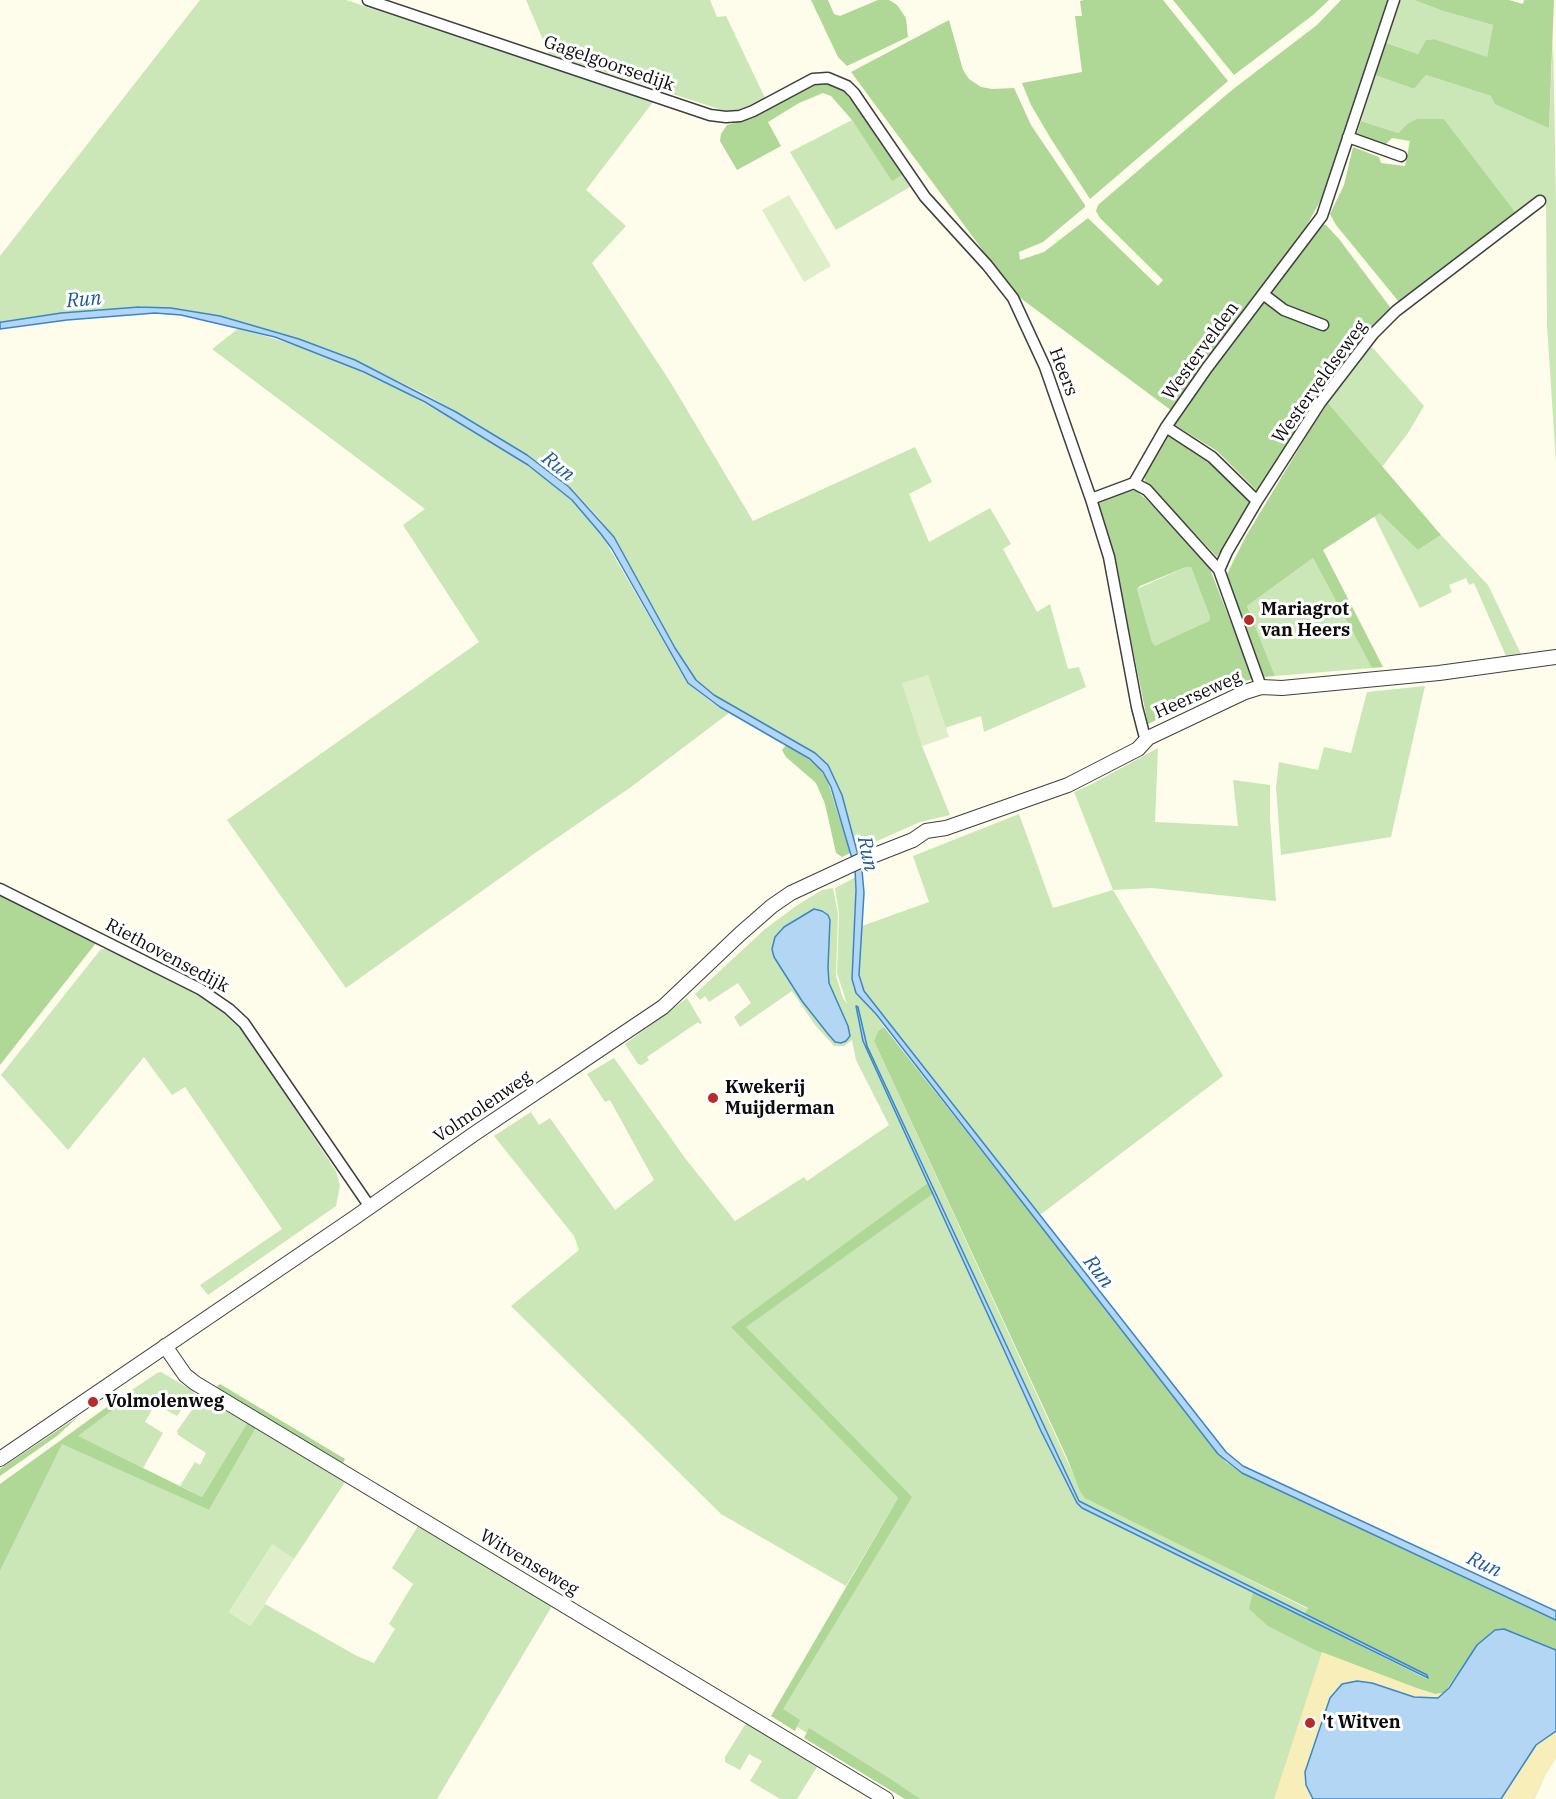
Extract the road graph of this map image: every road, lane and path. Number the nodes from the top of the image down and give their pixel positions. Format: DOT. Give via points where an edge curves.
graph roads {
  1 [pos="368,0"];
  2 [pos="1394,0"];
  3 [pos="839,77"];
  4 [pos="1348,137"];
  5 [pos="1401,156"];
  6 [pos="1540,201"];
  7 [pos="1263,294"];
  8 [pos="1323,325"];
  9 [pos="1166,427"];
  10 [pos="1134,483"];
  11 [pos="1091,499"];
  12 [pos="1257,501"];
  13 [pos="1218,570"];
  14 [pos="1556,657"];
  15 [pos="1261,687"];
  16 [pos="1148,738"];
  17 [pos="827,876"];
  18 [pos="0,889"];
  19 [pos="370,1207"];
  20 [pos="165,1346"];
  21 [pos="0,1459"];
  22 [pos="886,1799"];
  1 -- 3 [label="street, Gagelgoorsedijk" via="710,115 740,116 813,79"];
  2 -- 4 [label="street, Westervelden"];
  3 -- 11 [label="street, Heers" via="925,197 1013,298 1045,367"];
  4 -- 5 [label="street"];
  4 -- 7 [label="street, Westervelden" via="1322,216"];
  6 -- 12 [label="street, Westerveldseweg" via="1373,333 1320,403"];
  7 -- 8 [label="street, Westervelden" via="1284,310"];
  7 -- 9 [label="street, Westervelden"];
  9 -- 10 [label="street, Westervelden"];
  9 -- 12 [label="street, Westervelden" via="1212,457"];
  10 -- 11 [label="street"];
  10 -- 13 [label="street" via="1147,490"];
  11 -- 16 [label="street, Heers" via="1109,557 1137,707"];
  12 -- 13 [label="street, Westerveldseweg"];
  13 -- 15 [label="street"];
  14 -- 15 [label="street, Heerseweg" via="1439,673"];
  15 -- 16 [label="street, Heerseweg"];
  16 -- 17 [label="street, Heerseweg" via="1138,749 1068,785"];
  17 -- 19 [label="street, Volmolenweg" via="772,906 663,1007"];
  18 -- 19 [label="street, Riethovensedijk" via="201,989 229,1009 244,1023"];
  19 -- 20 [label="street, Volmolenweg"];
  20 -- 21 [label="street, Volmolenweg"];
  20 -- 22 [label="street, Witvenseweg" via="195,1383"];
}
